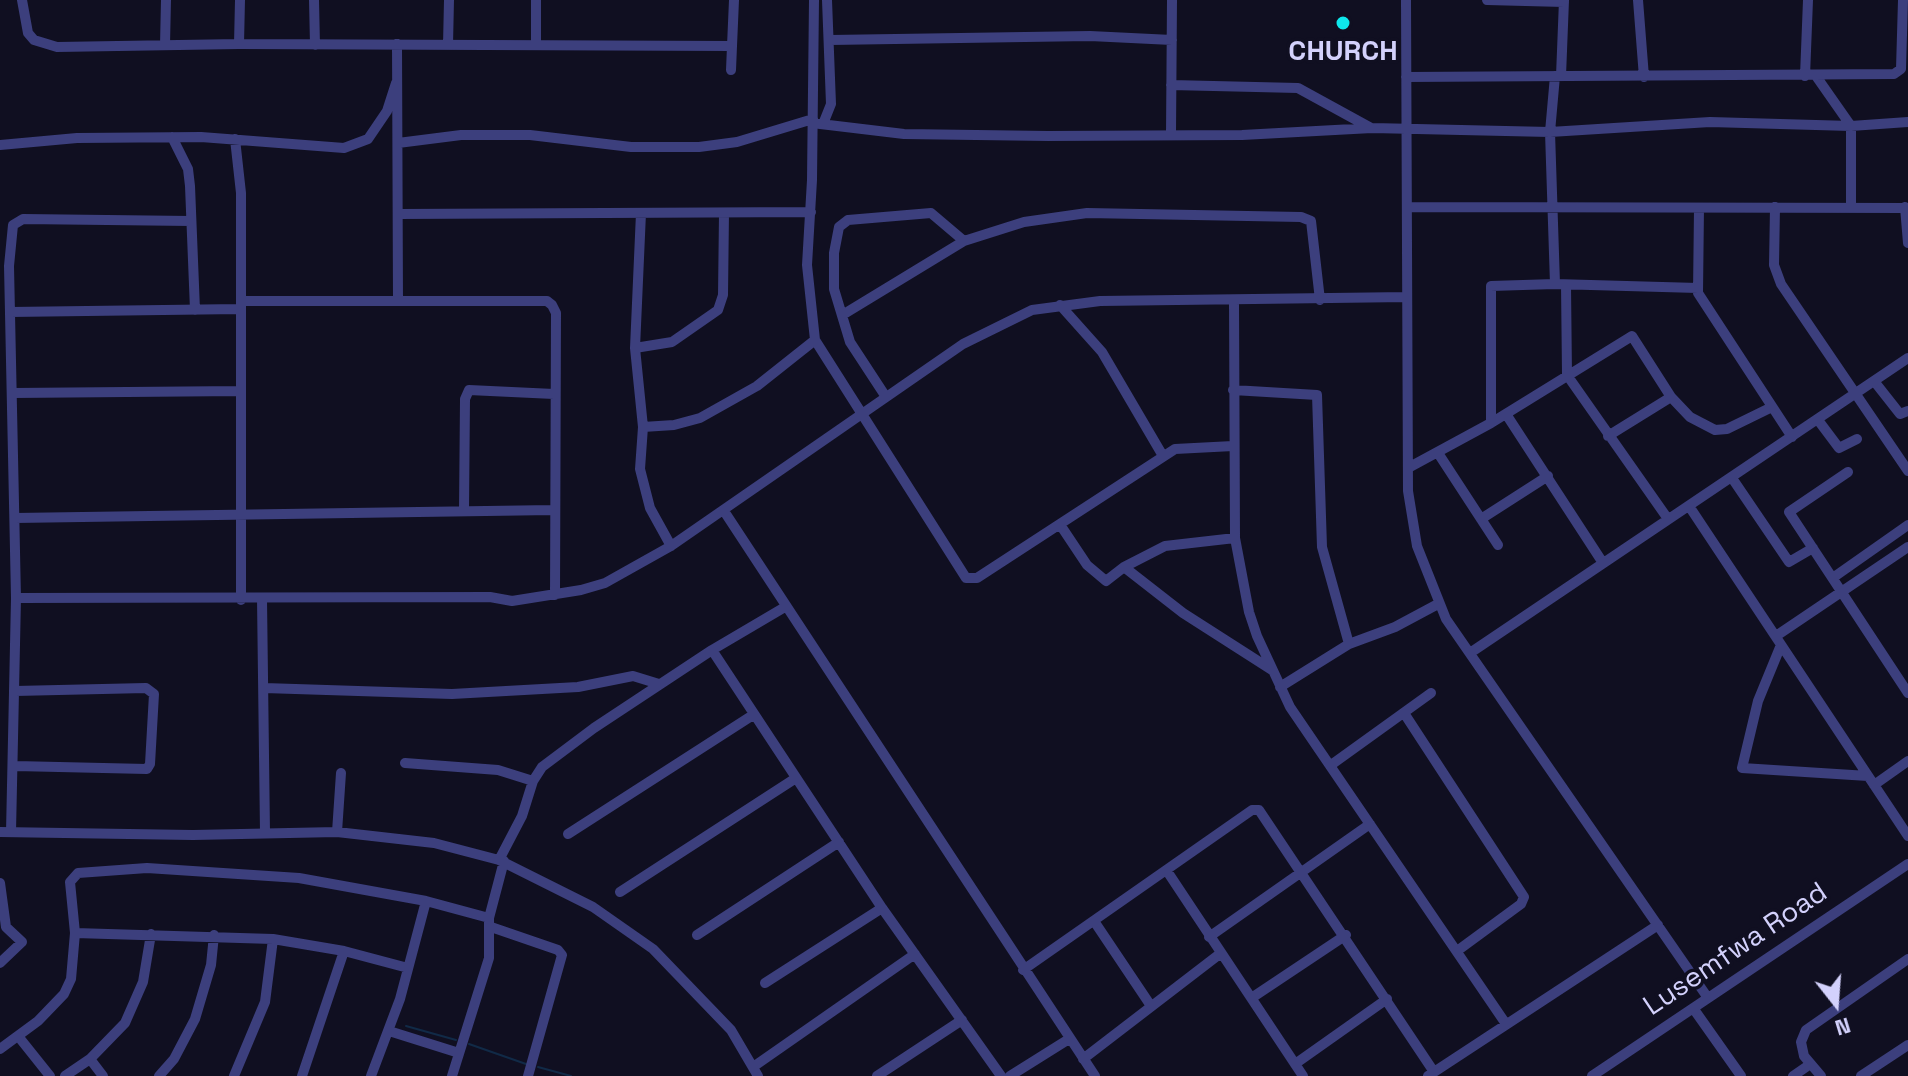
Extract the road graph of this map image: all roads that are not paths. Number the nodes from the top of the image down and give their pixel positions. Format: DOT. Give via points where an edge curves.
graph roads {
  1 [pos="22,0"];
  2 [pos="166,0"];
  3 [pos="240,0"];
  4 [pos="314,0"];
  5 [pos="449,0"];
  6 [pos="536,0"];
  7 [pos="734,0"];
  8 [pos="814,0"];
  9 [pos="827,0"];
  10 [pos="1172,0"];
  11 [pos="1406,0"];
  12 [pos="1487,0"];
  13 [pos="1638,0"];
  14 [pos="1808,0"];
  15 [pos="1903,0"];
  16 [pos="1564,1"];
  17 [pos="830,40"];
  18 [pos="1172,40"];
  19 [pos="1906,40"];
  20 [pos="239,44"];
  21 [pos="397,44"];
  22 [pos="165,45"];
  23 [pos="315,45"];
  24 [pos="448,45"];
  25 [pos="536,45"];
  26 [pos="732,46"];
  27 [pos="731,70"];
  28 [pos="1558,76"];
  29 [pos="1811,76"];
  30 [pos="1406,77"];
  31 [pos="1644,77"];
  32 [pos="396,83"];
  33 [pos="1171,85"];
  34 [pos="816,122"];
  35 [pos="1908,122"];
  36 [pos="1851,126"];
  37 [pos="1372,128"];
  38 [pos="1407,130"];
  39 [pos="1550,132"];
  40 [pos="1171,134"];
  41 [pos="172,137"];
  42 [pos="235,139"];
  43 [pos="398,143"];
  44 [pos="0,145"];
  45 [pos="1407,207"];
  46 [pos="1775,207"];
  47 [pos="1851,207"];
  48 [pos="1553,208"];
  49 [pos="1699,208"];
  50 [pos="1907,208"];
  51 [pos="811,212"];
  52 [pos="641,213"];
  53 [pos="724,213"];
  54 [pos="399,214"];
  55 [pos="191,221"];
  56 [pos="964,241"];
  57 [pos="1908,243"];
  58 [pos="1561,284"];
  59 [pos="1698,288"];
  60 [pos="1407,297"];
  61 [pos="1320,300"];
  62 [pos="398,301"];
  63 [pos="1234,302"];
  64 [pos="240,305"];
  65 [pos="1060,305"];
  66 [pos="195,310"];
  67 [pos="10,312"];
  68 [pos="844,314"];
  69 [pos="815,340"];
  70 [pos="635,348"];
  71 [pos="1908,358"];
  72 [pos="1567,375"];
  73 [pos="1874,381"];
  74 [pos="1233,390"];
  75 [pos="241,391"];
  76 [pos="13,393"];
  77 [pos="1856,393"];
  78 [pos="554,394"];
  79 [pos="886,397"];
  80 [pos="1671,397"];
  81 [pos="1772,407"];
  82 [pos="1908,411"];
  83 [pos="1506,414"];
  84 [pos="861,415"];
  85 [pos="1818,420"];
  86 [pos="1491,423"];
  87 [pos="643,427"];
  88 [pos="1608,436"];
  89 [pos="1792,437"];
  90 [pos="1857,439"];
  91 [pos="1233,446"];
  92 [pos="1438,453"];
  93 [pos="1163,456"];
  94 [pos="1408,468"];
  95 [pos="1908,471"];
  96 [pos="1848,472"];
  97 [pos="1548,476"];
  98 [pos="1732,478"];
  99 [pos="1689,506"];
  100 [pos="464,510"];
  101 [pos="553,510"];
  102 [pos="724,511"];
  103 [pos="242,515"];
  104 [pos="15,518"];
  105 [pos="1481,519"];
  106 [pos="1668,519"];
  107 [pos="1908,525"];
  108 [pos="1061,526"];
  109 [pos="1235,538"];
  110 [pos="1498,545"];
  111 [pos="671,546"];
  112 [pos="1908,547"];
  113 [pos="1813,548"];
  114 [pos="1603,563"];
  115 [pos="1124,567"];
  116 [pos="1834,577"];
  117 [pos="1843,592"];
  118 [pos="555,595"];
  119 [pos="16,598"];
  120 [pos="262,599"];
  121 [pos="241,600"];
  122 [pos="1438,604"];
  123 [pos="785,607"];
  124 [pos="1779,641"];
  125 [pos="1349,644"];
  126 [pos="712,650"];
  127 [pos="1470,653"];
  128 [pos="1272,670"];
  129 [pos="659,684"];
  130 [pos="1280,687"];
  131 [pos="264,688"];
  132 [pos="15,691"];
  133 [pos="1431,693"];
  134 [pos="1908,693"];
  135 [pos="1404,713"];
  136 [pos="753,715"];
  137 [pos="1908,761"];
  138 [pos="405,763"];
  139 [pos="1331,765"];
  140 [pos="15,766"];
  141 [pos="341,773"];
  142 [pos="796,778"];
  143 [pos="1871,780"];
  144 [pos="533,781"];
  145 [pos="1370,824"];
  146 [pos="6,832"];
  147 [pos="337,832"];
  148 [pos="265,833"];
  149 [pos="568,834"];
  150 [pos="1908,836"];
  151 [pos="839,842"];
  152 [pos="502,860"];
  153 [pos="1908,864"];
  154 [pos="1167,871"];
  155 [pos="1302,873"];
  156 [pos="0,883"];
  157 [pos="620,892"];
  158 [pos="426,901"];
  159 [pos="882,908"];
  160 [pos="1094,921"];
  161 [pos="490,922"];
  162 [pos="1658,925"];
  163 [pos="75,933"];
  164 [pos="151,934"];
  165 [pos="214,935"];
  166 [pos="697,935"];
  167 [pos="1346,935"];
  168 [pos="1209,937"];
  169 [pos="273,939"];
  170 [pos="344,951"];
  171 [pos="1457,951"];
  172 [pos="1221,953"];
  173 [pos="915,954"];
  174 [pos="1908,959"];
  175 [pos="0,963"];
  176 [pos="408,968"];
  177 [pos="1023,970"];
  178 [pos="765,983"];
  179 [pos="1253,997"];
  180 [pos="1708,998"];
  181 [pos="1387,999"];
  182 [pos="1151,1006"];
  183 [pos="1693,1008"];
  184 [pos="962,1020"];
  185 [pos="1506,1024"];
  186 [pos="389,1031"];
  187 [pos="18,1036"];
  188 [pos="1069,1039"];
  189 [pos="1908,1045"];
  190 [pos="0,1049"];
  191 [pos="459,1053"];
  192 [pos="90,1059"];
  193 [pos="1083,1059"];
  194 [pos="1295,1064"];
  195 [pos="1809,1065"];
  196 [pos="756,1071"];
  197 [pos="1431,1074"];
  198 [pos="50,1076"];
  199 [pos="65,1076"];
  200 [pos="103,1076"];
  201 [pos="159,1076"];
  202 [pos="234,1076"];
  203 [pos="302,1076"];
  204 [pos="371,1076"];
  205 [pos="452,1076"];
  206 [pos="528,1076"];
  207 [pos="877,1076"];
  208 [pos="1001,1076"];
  209 [pos="1010,1076"];
  210 [pos="1095,1076"];
  211 [pos="1303,1076"];
  212 [pos="1592,1076"];
  213 [pos="1741,1076"];
  214 [pos="1793,1076"];
  215 [pos="1821,1076"];
  216 [pos="1861,1076"];
  1 -- 22 [label="street" via="28,33 44,45"];
  2 -- 22 [label="street"];
  3 -- 20 [label="street"];
  4 -- 23 [label="street"];
  5 -- 24 [label="street"];
  6 -- 25 [label="street"];
  7 -- 26 [label="street"];
  8 -- 34 [label="street"];
  9 -- 17 [label="street"];
  10 -- 18 [label="street"];
  11 -- 30 [label="street"];
  12 -- 16 [label="street"];
  13 -- 31 [label="street"];
  14 -- 29 [label="street"];
  15 -- 19 [label="street"];
  16 -- 28 [label="street"];
  17 -- 18 [label="street"];
  17 -- 34 [label="street" via="831,104"];
  18 -- 33 [label="street"];
  19 -- 29 [label="street" via="1901,69 1894,74"];
  20 -- 22 [label="street"];
  20 -- 23 [label="street"];
  21 -- 23 [label="street"];
  21 -- 24 [label="street"];
  21 -- 32 [label="street"];
  24 -- 25 [label="street"];
  25 -- 26 [label="street"];
  26 -- 27 [label="street"];
  28 -- 30 [label="street"];
  28 -- 31 [label="street"];
  28 -- 39 [label="street"];
  29 -- 31 [label="street"];
  29 -- 36 [label="street"];
  30 -- 38 [label="street"];
  32 -- 42 [label="street" via="376,129 358,146 322,148"];
  32 -- 43 [label="street"];
  33 -- 37 [label="street" via="1298,88"];
  33 -- 40 [label="street"];
  34 -- 40 [label="street" via="932,135"];
  34 -- 43 [label="street" via="699,147 631,147 530,135 461,135"];
  34 -- 51 [label="street"];
  35 -- 36 [label="street"];
  36 -- 39 [label="street" via="1710,122"];
  36 -- 47 [label="street"];
  37 -- 38 [label="street"];
  37 -- 40 [label="street"];
  38 -- 39 [label="street"];
  38 -- 45 [label="street"];
  39 -- 48 [label="street"];
  41 -- 42 [label="street"];
  41 -- 44 [label="street"];
  41 -- 55 [label="street" via="188,169"];
  42 -- 64 [label="street" via="241,175"];
  43 -- 54 [label="street"];
  45 -- 48 [label="street"];
  45 -- 60 [label="street"];
  46 -- 47 [label="street"];
  46 -- 49 [label="street"];
  46 -- 77 [label="street" via="1774,265 1779,279"];
  47 -- 50 [label="street"];
  48 -- 49 [label="street"];
  48 -- 58 [label="street"];
  49 -- 59 [label="street"];
  50 -- 57 [label="street"];
  51 -- 53 [label="street"];
  51 -- 69 [label="street" via="807,288"];
  52 -- 53 [label="street"];
  52 -- 54 [label="street"];
  52 -- 70 [label="street"];
  53 -- 70 [label="street" via="723,295 718,310 672,342"];
  54 -- 62 [label="street"];
  55 -- 66 [label="street"];
  55 -- 67 [label="street" via="17,221 10,234"];
  56 -- 61 [label="street" via="1024,222 1087,213 1301,217 1311,221"];
  56 -- 68 [label="street"];
  56 -- 68 [label="street" via="931,213 842,222 833,271"];
  58 -- 59 [label="street"];
  58 -- 72 [label="street"];
  58 -- 86 [label="street" via="1491,286"];
  59 -- 81 [label="street" via="1703,305"];
  60 -- 61 [label="street"];
  60 -- 94 [label="street"];
  61 -- 63 [label="street"];
  62 -- 64 [label="street"];
  62 -- 78 [label="street" via="547,301 556,313"];
  63 -- 65 [label="street"];
  63 -- 74 [label="street"];
  64 -- 66 [label="street"];
  64 -- 75 [label="street"];
  65 -- 79 [label="street" via="995,326"];
  65 -- 93 [label="street" via="1102,352"];
  66 -- 67 [label="street"];
  67 -- 76 [label="street"];
  68 -- 79 [label="street" via="850,342"];
  69 -- 84 [label="street"];
  69 -- 87 [label="street" via="757,386 700,418"];
  70 -- 87 [label="street"];
  71 -- 73 [label="street"];
  72 -- 80 [label="street" via="1632,336"];
  72 -- 83 [label="street"];
  72 -- 88 [label="street"];
  73 -- 77 [label="street"];
  73 -- 82 [label="street" via="1900,414"];
  74 -- 91 [label="street"];
  74 -- 125 [label="street" via="1317,395 1322,547"];
  75 -- 76 [label="street"];
  75 -- 103 [label="street"];
  76 -- 104 [label="street"];
  77 -- 85 [label="street"];
  77 -- 95 [label="street"];
  78 -- 100 [label="street" via="469,390"];
  78 -- 101 [label="street"];
  79 -- 84 [label="street"];
  80 -- 81 [label="street" via="1690,417 1720,431"];
  80 -- 88 [label="street"];
  81 -- 89 [label="street"];
  83 -- 86 [label="street"];
  83 -- 97 [label="street"];
  84 -- 102 [label="street"];
  84 -- 108 [label="street" via="966,578 977,578"];
  85 -- 89 [label="street"];
  85 -- 90 [label="street" via="1839,448"];
  86 -- 92 [label="street"];
  87 -- 111 [label="street" via="644,490"];
  88 -- 106 [label="street"];
  89 -- 98 [label="street"];
  91 -- 93 [label="street" via="1180,447"];
  91 -- 109 [label="street"];
  92 -- 94 [label="street"];
  92 -- 105 [label="street"];
  93 -- 108 [label="street"];
  94 -- 122 [label="street" via="1417,546"];
  96 -- 113 [label="street" via="1789,511"];
  97 -- 105 [label="street"];
  97 -- 114 [label="street"];
  98 -- 99 [label="street"];
  98 -- 113 [label="street" via="1789,562"];
  99 -- 106 [label="street"];
  99 -- 124 [label="street"];
  100 -- 101 [label="street"];
  100 -- 103 [label="street"];
  101 -- 118 [label="street"];
  102 -- 111 [label="street"];
  102 -- 123 [label="street"];
  103 -- 104 [label="street"];
  103 -- 121 [label="street"];
  104 -- 119 [label="street"];
  105 -- 110 [label="street"];
  106 -- 114 [label="street"];
  107 -- 116 [label="street"];
  108 -- 115 [label="street" via="1101,579 1110,579"];
  109 -- 115 [label="street" via="1178,542"];
  109 -- 128 [label="street" via="1249,612"];
  111 -- 118 [label="street" via="605,583"];
  112 -- 117 [label="street"];
  113 -- 116 [label="street"];
  114 -- 127 [label="street"];
  115 -- 128 [label="street" via="1183,613"];
  116 -- 117 [label="street"];
  117 -- 124 [label="street"];
  117 -- 134 [label="street"];
  118 -- 120 [label="street" via="512,601"];
  119 -- 121 [label="street"];
  119 -- 132 [label="street"];
  120 -- 121 [label="street"];
  120 -- 131 [label="street"];
  122 -- 125 [label="street"];
  122 -- 127 [label="street"];
  123 -- 126 [label="street"];
  123 -- 177 [label="street"];
  124 -- 143 [label="street"];
  124 -- 143 [label="street" via="1742,768"];
  125 -- 130 [label="street"];
  126 -- 129 [label="street"];
  126 -- 136 [label="street"];
  127 -- 162 [label="street"];
  128 -- 130 [label="street"];
  129 -- 131 [label="street" via="633,676 578,687 452,694"];
  129 -- 144 [label="street" via="553,759"];
  130 -- 139 [label="street"];
  131 -- 148 [label="street"];
  132 -- 140 [label="street"];
  132 -- 140 [label="street" via="146,688 154,694 147,769"];
  133 -- 135 [label="street"];
  135 -- 139 [label="street"];
  135 -- 171 [label="street" via="1524,897"];
  136 -- 142 [label="street"];
  136 -- 149 [label="street"];
  137 -- 143 [label="street"];
  138 -- 144 [label="street" via="498,770"];
  139 -- 145 [label="street"];
  140 -- 146 [label="street"];
  141 -- 147 [label="street"];
  142 -- 151 [label="street"];
  142 -- 157 [label="street"];
  143 -- 150 [label="street"];
  144 -- 152 [label="street"];
  145 -- 155 [label="street"];
  145 -- 171 [label="street"];
  146 -- 148 [label="street"];
  147 -- 148 [label="street"];
  147 -- 152 [label="street" via="434,843"];
  151 -- 159 [label="street"];
  151 -- 166 [label="street"];
  152 -- 161 [label="street"];
  152 -- 196 [label="street" via="593,907 653,949 731,1030"];
  153 -- 180 [label="street, Lusemfwa Road"];
  154 -- 155 [label="street" via="1259,810"];
  154 -- 160 [label="street"];
  154 -- 168 [label="street"];
  155 -- 167 [label="street"];
  155 -- 168 [label="street"];
  156 -- 175 [label="street" via="6,927 22,942"];
  158 -- 161 [label="street"];
  158 -- 163 [label="street" via="299,878 192,870 100,871 72,875"];
  158 -- 176 [label="street"];
  159 -- 173 [label="street"];
  159 -- 178 [label="street"];
  160 -- 177 [label="street"];
  160 -- 182 [label="street"];
  161 -- 191 [label="street" via="489,958"];
  161 -- 206 [label="street" via="562,955"];
  162 -- 180 [label="street"];
  162 -- 185 [label="street"];
  163 -- 164 [label="street"];
  163 -- 187 [label="street" via="74,966 64,994"];
  164 -- 165 [label="street"];
  164 -- 192 [label="street" via="143,982 129,1016"];
  165 -- 169 [label="street"];
  165 -- 201 [label="street" via="195,1019"];
  167 -- 179 [label="street"];
  167 -- 181 [label="street"];
  168 -- 172 [label="street"];
  169 -- 170 [label="street"];
  169 -- 202 [label="street" via="265,1002"];
  170 -- 176 [label="street"];
  170 -- 203 [label="street"];
  171 -- 185 [label="street"];
  172 -- 179 [label="street"];
  172 -- 182 [label="street"];
  173 -- 184 [label="street"];
  173 -- 196 [label="street"];
  174 -- 195 [label="street" via="1806,1030 1801,1042"];
  176 -- 186 [label="street"];
  177 -- 188 [label="street"];
  179 -- 194 [label="street"];
  180 -- 183 [label="street, Lusemfwa Road"];
  181 -- 194 [label="street"];
  181 -- 197 [label="street"];
  182 -- 193 [label="street"];
  183 -- 212 [label="street, Lusemfwa Road"];
  183 -- 213 [label="street"];
  184 -- 207 [label="street"];
  184 -- 208 [label="street"];
  185 -- 197 [label="street"];
  186 -- 191 [label="street"];
  186 -- 204 [label="street"];
  187 -- 190 [label="street"];
  187 -- 198 [label="street"];
  188 -- 193 [label="street"];
  188 -- 209 [label="street"];
  189 -- 216 [label="street"];
  191 -- 205 [label="street"];
  192 -- 199 [label="street"];
  192 -- 200 [label="street"];
  193 -- 210 [label="street"];
  194 -- 211 [label="street"];
  195 -- 214 [label="street"];
  195 -- 215 [label="street"];
}
